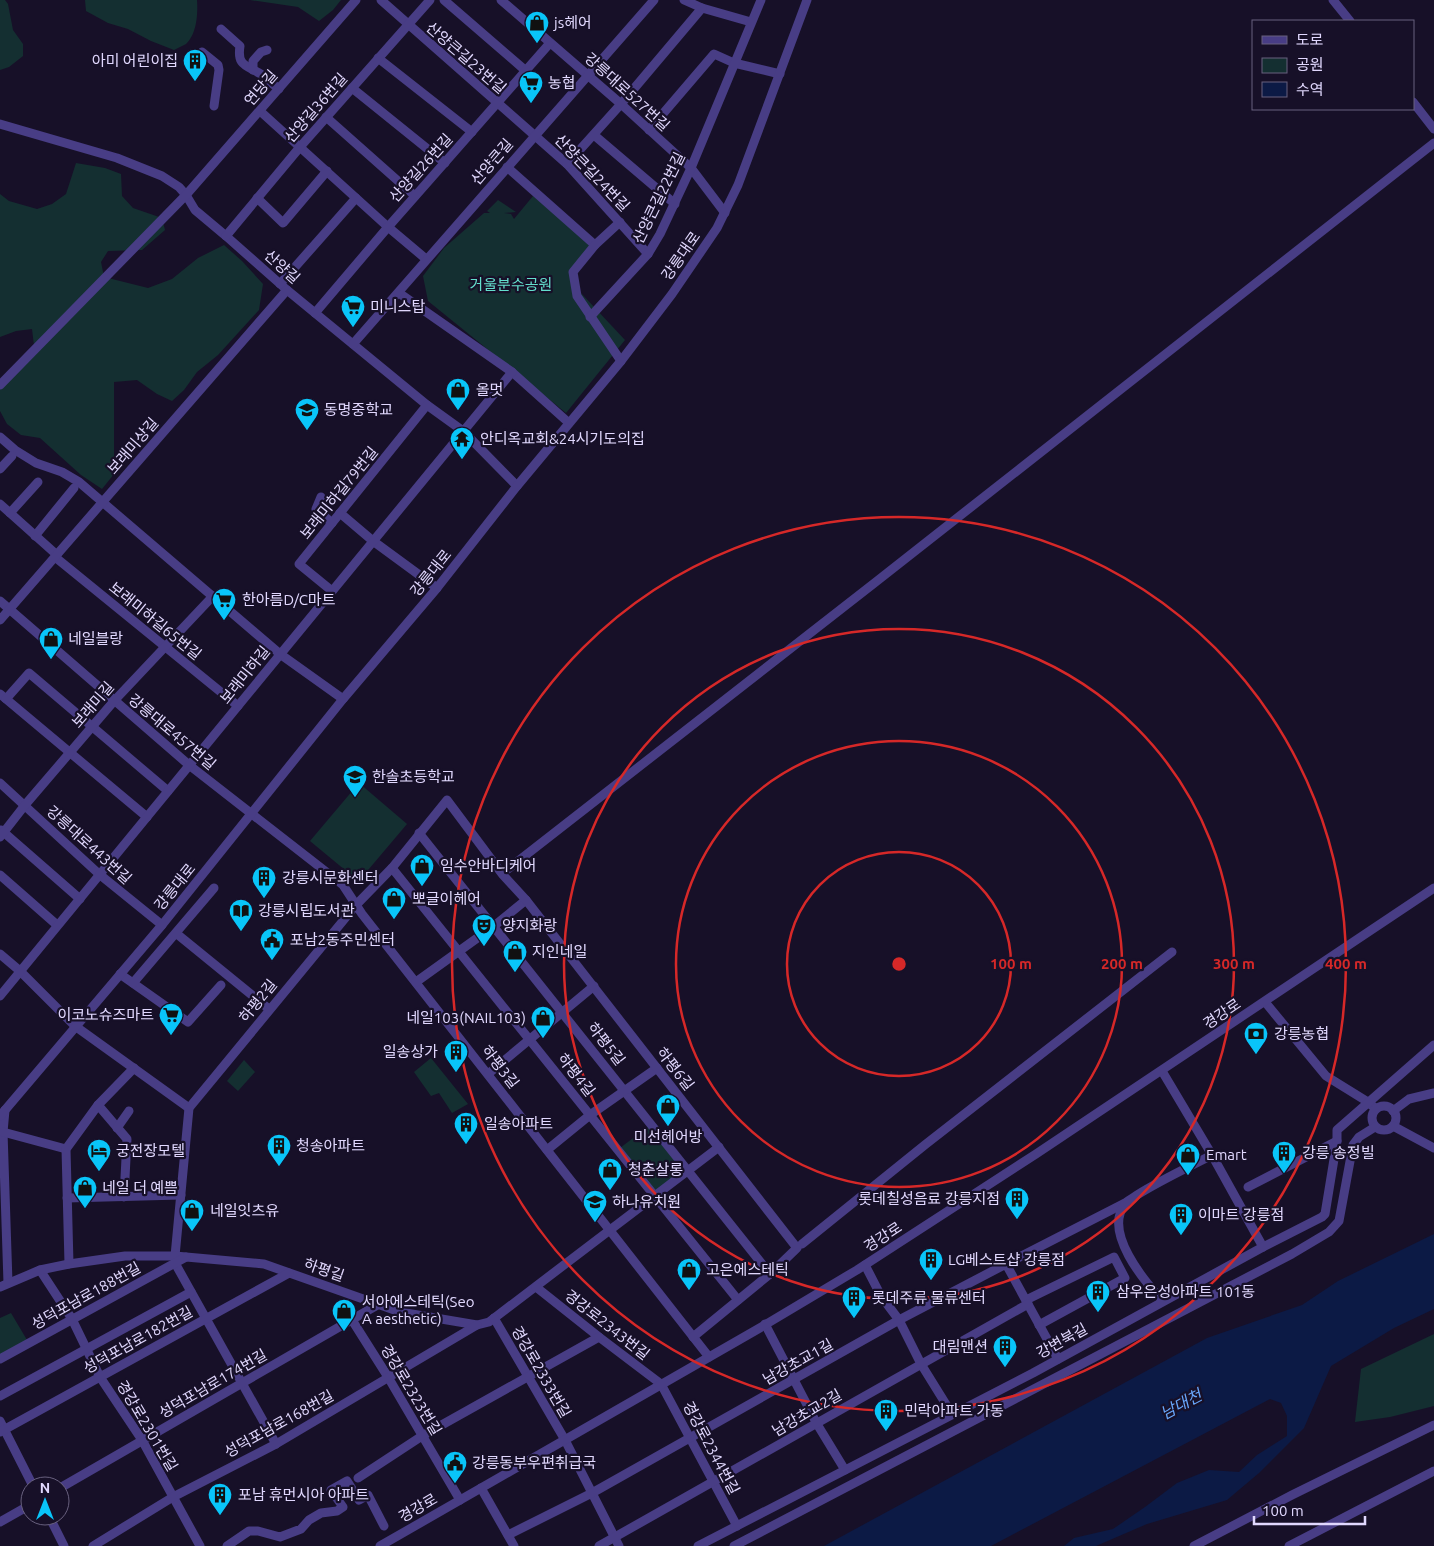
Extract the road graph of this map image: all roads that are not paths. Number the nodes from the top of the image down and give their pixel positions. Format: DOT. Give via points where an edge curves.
graph roads {
  1 [pos="356,0"];
  2 [pos="381,0"];
  3 [pos="430,0"];
  4 [pos="444,0"];
  5 [pos="501,0"];
  6 [pos="654,0"];
  7 [pos="684,0"];
  8 [pos="761,0"];
  9 [pos="807,0"];
  10 [pos="1333,0"];
  11 [pos="702,8"];
  12 [pos="1349,20"];
  13 [pos="751,22"];
  14 [pos="408,25"];
  15 [pos="221,29"];
  16 [pos="550,43"];
  17 [pos="267,50"];
  18 [pos="202,52"];
  19 [pos="378,58"];
  20 [pos="734,63"];
  21 [pos="253,70"];
  22 [pos="526,71"];
  23 [pos="780,74"];
  24 [pos="589,76"];
  25 [pos="352,88"];
  26 [pos="279,89"];
  27 [pos="497,103"];
  28 [pos="1414,103"];
  29 [pos="621,104"];
  30 [pos="214,106"];
  31 [pos="260,110"];
  32 [pos="326,117"];
  33 [pos="0,124"];
  34 [pos="1434,129"];
  35 [pos="649,130"];
  36 [pos="472,132"];
  37 [pos="535,134"];
  38 [pos="594,136"];
  39 [pos="1434,143"];
  40 [pos="300,147"];
  41 [pos="445,163"];
  42 [pos="567,164"];
  43 [pos="507,167"];
  44 [pos="691,168"];
  45 [pos="327,171"];
  46 [pos="186,194"];
  47 [pos="415,196"];
  48 [pos="257,198"];
  49 [pos="356,198"];
  50 [pos="674,204"];
  51 [pos="725,213"];
  52 [pos="620,222"];
  53 [pos="388,227"];
  54 [pos="226,236"];
  55 [pos="595,245"];
  56 [pos="648,254"];
  57 [pos="426,259"];
  58 [pos="283,287"];
  59 [pos="399,293"];
  60 [pos="315,314"];
  61 [pos="590,317"];
  62 [pos="353,344"];
  63 [pos="622,361"];
  64 [pos="512,372"];
  65 [pos="0,385"];
  66 [pos="427,405"];
  67 [pos="569,423"];
  68 [pos="463,431"];
  69 [pos="0,436"];
  70 [pos="12,456"];
  71 [pos="0,469"];
  72 [pos="38,482"];
  73 [pos="516,486"];
  74 [pos="74,488"];
  75 [pos="321,497"];
  76 [pos="103,501"];
  77 [pos="0,504"];
  78 [pos="10,513"];
  79 [pos="340,513"];
  80 [pos="332,523"];
  81 [pos="36,536"];
  82 [pos="373,541"];
  83 [pos="56,556"];
  84 [pos="437,588"];
  85 [pos="332,591"];
  86 [pos="213,596"];
  87 [pos="0,601"];
  88 [pos="10,609"];
  89 [pos="0,620"];
  90 [pos="165,647"];
  91 [pos="280,654"];
  92 [pos="3,697"];
  93 [pos="343,699"];
  94 [pos="114,701"];
  95 [pos="238,706"];
  96 [pos="92,727"];
  97 [pos="70,753"];
  98 [pos="189,765"];
  99 [pos="0,783"];
  100 [pos="168,791"];
  101 [pos="447,800"];
  102 [pos="25,805"];
  103 [pos="252,813"];
  104 [pos="147,817"];
  105 [pos="1,833"];
  106 [pos="419,833"];
  107 [pos="392,868"];
  108 [pos="508,869"];
  109 [pos="99,874"];
  110 [pos="0,875"];
  111 [pos="214,888"];
  112 [pos="1434,888"];
  113 [pos="80,899"];
  114 [pos="526,900"];
  115 [pos="356,905"];
  116 [pos="57,925"];
  117 [pos="162,925"];
  118 [pos="494,926"];
  119 [pos="177,934"];
  120 [pos="460,951"];
  121 [pos="1172,952"];
  122 [pos="0,954"];
  123 [pos="20,971"];
  124 [pos="120,974"];
  125 [pos="416,982"];
  126 [pos="133,983"];
  127 [pos="221,985"];
  128 [pos="594,986"];
  129 [pos="0,996"];
  130 [pos="1265,1002"];
  131 [pos="269,1009"];
  132 [pos="563,1013"];
  133 [pos="75,1026"];
  134 [pos="530,1039"];
  135 [pos="1434,1044"];
  136 [pos="134,1068"];
  137 [pos="657,1068"];
  138 [pos="1162,1071"];
  139 [pos="488,1074"];
  140 [pos="625,1091"];
  141 [pos="1434,1093"];
  142 [pos="1368,1102"];
  143 [pos="98,1105"];
  144 [pos="189,1108"];
  145 [pos="1376,1109"];
  146 [pos="1393,1111"];
  147 [pos="2,1112"];
  148 [pos="129,1112"];
  149 [pos="590,1115"];
  150 [pos="1393,1126"];
  151 [pos="1375,1127"];
  152 [pos="117,1128"];
  153 [pos="3,1132"];
  154 [pos="1337,1141"];
  155 [pos="719,1147"];
  156 [pos="1434,1148"];
  157 [pos="66,1149"];
  158 [pos="547,1150"];
  159 [pos="1212,1155"];
  160 [pos="688,1170"];
  161 [pos="1248,1187"];
  162 [pos="181,1195"];
  163 [pos="654,1196"];
  164 [pos="124,1197"];
  165 [pos="67,1198"];
  166 [pos="1125,1203"];
  167 [pos="610,1231"];
  168 [pos="802,1244"];
  169 [pos="1263,1247"];
  170 [pos="175,1260"];
  171 [pos="69,1264"];
  172 [pos="1006,1264"];
  173 [pos="865,1265"];
  174 [pos="40,1270"];
  175 [pos="289,1273"];
  176 [pos="770,1274"];
  177 [pos="4,1285"];
  178 [pos="536,1287"];
  179 [pos="192,1292"];
  180 [pos="738,1300"];
  181 [pos="1163,1301"];
  182 [pos="1027,1302"];
  183 [pos="379,1304"];
  184 [pos="207,1318"];
  185 [pos="494,1318"];
  186 [pos="72,1320"];
  187 [pos="352,1320"];
  188 [pos="899,1320"];
  189 [pos="766,1324"];
  190 [pos="1039,1324"];
  191 [pos="477,1325"];
  192 [pos="599,1337"];
  193 [pos="693,1337"];
  194 [pos="87,1350"];
  195 [pos="709,1357"];
  196 [pos="1058,1359"];
  197 [pos="0,1360"];
  198 [pos="921,1364"];
  199 [pos="528,1376"];
  200 [pos="100,1377"];
  201 [pos="388,1377"];
  202 [pos="794,1380"];
  203 [pos="242,1383"];
  204 [pos="661,1384"];
  205 [pos="0,1396"];
  206 [pos="952,1414"];
  207 [pos="0,1420"];
  208 [pos="817,1424"];
  209 [pos="1434,1425"];
  210 [pos="3,1431"];
  211 [pos="422,1436"];
  212 [pos="690,1438"];
  213 [pos="142,1440"];
  214 [pos="565,1440"];
  215 [pos="276,1444"];
  216 [pos="845,1470"];
  217 [pos="1434,1471"];
  218 [pos="28,1476"];
  219 [pos="358,1478"];
  220 [pos="70,1482"];
  221 [pos="714,1482"];
  222 [pos="481,1488"];
  223 [pos="592,1493"];
  224 [pos="173,1497"];
  225 [pos="358,1500"];
  226 [pos="460,1500"];
  227 [pos="343,1507"];
  228 [pos="20,1511"];
  229 [pos="0,1522"];
  230 [pos="54,1526"];
  231 [pos="384,1526"];
  232 [pos="737,1526"];
  233 [pos="508,1536"];
  234 [pos="617,1542"];
  235 [pos="64,1546"];
  236 [pos="93,1546"];
  237 [pos="200,1546"];
  238 [pos="227,1546"];
  239 [pos="380,1546"];
  240 [pos="514,1546"];
  241 [pos="599,1546"];
  242 [pos="698,1546"];
  243 [pos="734,1546"];
  244 [pos="1194,1546"];
  245 [pos="1289,1546"];
  1 -- 26 [label="street, 연당길"];
  2 -- 14 [label="street, 산양큰길23번길"];
  3 -- 14 [label="street, 산양길36번길"];
  4 -- 22 [label="street"];
  5 -- 16 [label="street, 강릉대로527번길"];
  6 -- 24 [label="street, 산양큰길"];
  7 -- 11 [label="street"];
  8 -- 13 [label="street, 산양큰길22번길"];
  9 -- 23 [label="street, 강릉대로"];
  10 -- 12 [label="street"];
  11 -- 13 [label="street"];
  11 -- 29 [label="street"];
  13 -- 20 [label="street, 산양큰길22번길"];
  14 -- 19 [label="street, 산양길36번길"];
  14 -- 27 [label="street, 산양큰길23번길"];
  15 -- 21 [label="street" via="240,46 238,56 244,66"];
  16 -- 22 [label="street, 산양길26번길"];
  16 -- 24 [label="street, 강릉대로527번길"];
  17 -- 21 [label="street" via="253,61"];
  18 -- 30 [label="street" via="218,65"];
  19 -- 25 [label="street, 산양길36번길"];
  19 -- 36 [label="street"];
  20 -- 23 [label="street"];
  20 -- 35 [label="street" via="714,54"];
  20 -- 44 [label="street, 산양큰길22번길"];
  21 -- 26 [label="street"];
  22 -- 27 [label="street, 산양길26번길"];
  23 -- 51 [label="street, 강릉대로"];
  24 -- 29 [label="street, 강릉대로527번길"];
  24 -- 37 [label="street, 산양큰길"];
  25 -- 32 [label="street, 산양길36번길"];
  25 -- 41 [label="street"];
  26 -- 31 [label="street, 연당길"];
  27 -- 36 [label="street, 산양길26번길"];
  27 -- 37 [label="street, 산양큰길23번길"];
  28 -- 34 [label="street"];
  29 -- 35 [label="street, 강릉대로527번길"];
  29 -- 38 [label="street"];
  31 -- 40 [label="street"];
  31 -- 46 [label="street, 연당길"];
  32 -- 40 [label="street, 산양길36번길"];
  32 -- 47 [label="street"];
  33 -- 46 [label="street, 산양길" via="117,158 162,176"];
  35 -- 44 [label="street, 강릉대로527번길"];
  36 -- 41 [label="street, 산양길26번길"];
  37 -- 42 [label="street, 산양큰길24번길"];
  37 -- 43 [label="street, 산양큰길"];
  38 -- 42 [label="street"];
  38 -- 50 [label="street"];
  39 -- 108 [label="street"];
  40 -- 45 [label="street"];
  40 -- 48 [label="street, 산양길36번길"];
  41 -- 47 [label="street, 산양길26번길"];
  42 -- 52 [label="street, 산양큰길24번길"];
  43 -- 55 [label="street"];
  43 -- 57 [label="street, 산양큰길"];
  44 -- 50 [label="street, 산양큰길22번길"];
  44 -- 51 [label="street, 강릉대로527번길"];
  45 -- 48 [label="street" via="283,223"];
  45 -- 49 [label="street"];
  46 -- 54 [label="street, 산양길" via="195,210"];
  46 -- 65 [label="street, 연당길"];
  47 -- 53 [label="street, 산양길26번길"];
  48 -- 54 [label="street, 산양길36번길"];
  49 -- 53 [label="street"];
  49 -- 58 [label="street, 보래미상길"];
  50 -- 56 [label="street, 산양큰길22번길"];
  51 -- 63 [label="street, 강릉대로" via="694,262"];
  52 -- 55 [label="street"];
  52 -- 56 [label="street, 산양큰길24번길"];
  53 -- 57 [label="street"];
  53 -- 60 [label="street, 산양길26번길"];
  54 -- 58 [label="street, 산양길"];
  55 -- 61 [label="street" via="573,272 577,296"];
  56 -- 61 [label="street, 산양큰길22번길"];
  57 -- 59 [label="street, 산양큰길"];
  58 -- 60 [label="street, 산양길"];
  58 -- 76 [label="street, 보래미상길"];
  59 -- 62 [label="street, 산양큰길"];
  59 -- 64 [label="street"];
  60 -- 62 [label="street, 산양길"];
  61 -- 63 [label="street"];
  62 -- 66 [label="street, 산양길"];
  63 -- 67 [label="street, 강릉대로"];
  64 -- 67 [label="street"];
  64 -- 68 [label="street, 보래미하길"];
  66 -- 68 [label="street, 산양길"];
  66 -- 79 [label="street, 보래미하길79번길"];
  67 -- 73 [label="street, 강릉대로"];
  68 -- 73 [label="street, 산양길"];
  68 -- 82 [label="street, 보래미하길"];
  69 -- 76 [label="street" via="36,463 62,472"];
  70 -- 71 [label="street"];
  72 -- 78 [label="street"];
  73 -- 84 [label="street, 강릉대로"];
  74 -- 81 [label="street"];
  75 -- 80 [label="street" via="316,509"];
  76 -- 83 [label="street, 보래미상길"];
  76 -- 86 [label="street"];
  77 -- 78 [label="street, 보래미하길65번길"];
  78 -- 81 [label="street, 보래미하길65번길"];
  79 -- 80 [label="street, 보래미하길79번길"];
  79 -- 82 [label="street"];
  80 -- 85 [label="street, 보래미하길79번길" via="299,564"];
  81 -- 83 [label="street, 보래미하길65번길"];
  82 -- 84 [label="street"];
  82 -- 85 [label="street, 보래미하길"];
  83 -- 88 [label="street, 보래미상길"];
  83 -- 90 [label="street, 보래미하길65번길"];
  84 -- 93 [label="street, 강릉대로"];
  85 -- 91 [label="street, 보래미하길"];
  86 -- 90 [label="street, 보래미길"];
  86 -- 91 [label="street"];
  87 -- 88 [label="street, 강릉대로457번길"];
  88 -- 89 [label="street, 보래미상길"];
  88 -- 94 [label="street, 강릉대로457번길"];
  90 -- 94 [label="street, 보래미길"];
  90 -- 95 [label="street, 보래미하길65번길"];
  91 -- 93 [label="street"];
  91 -- 95 [label="street, 보래미하길"];
  92 -- 96 [label="street" via="29,673"];
  92 -- 97 [label="street"];
  93 -- 103 [label="street, 강릉대로"];
  94 -- 96 [label="street, 보래미길"];
  94 -- 98 [label="street, 강릉대로457번길"];
  95 -- 98 [label="street, 보래미하길"];
  96 -- 97 [label="street, 보래미길"];
  96 -- 100 [label="street"];
  97 -- 102 [label="street, 보래미길"];
  97 -- 104 [label="street"];
  98 -- 100 [label="street, 보래미하길"];
  98 -- 103 [label="street, 강릉대로457번길"];
  99 -- 102 [label="street, 강릉대로443번길"];
  100 -- 104 [label="street, 보래미하길"];
  101 -- 106 [label="street, 하평2길"];
  101 -- 114 [label="street, 하평6길" via="503,875"];
  102 -- 105 [label="street, 보래미길"];
  102 -- 109 [label="street, 강릉대로443번길"];
  103 -- 115 [label="street, 하평3길" via="343,885"];
  103 -- 117 [label="street, 강릉대로"];
  104 -- 109 [label="street, 보래미하길"];
  105 -- 113 [label="street"];
  106 -- 107 [label="street, 하평2길"];
  106 -- 118 [label="street, 하평5길"];
  107 -- 115 [label="street, 하평2길"];
  107 -- 120 [label="street, 하평4길"];
  109 -- 113 [label="street, 보래미하길"];
  109 -- 117 [label="street, 강릉대로443번길"];
  110 -- 116 [label="street"];
  111 -- 119 [label="street"];
  112 -- 130 [label="street, 경강로"];
  113 -- 116 [label="street, 보래미하길"];
  114 -- 118 [label="street"];
  114 -- 128 [label="street, 하평6길"];
  115 -- 125 [label="street, 하평3길"];
  115 -- 131 [label="street, 하평2길"];
  116 -- 123 [label="street, 보래미하길"];
  117 -- 124 [label="street, 강릉대로"];
  118 -- 120 [label="street"];
  118 -- 132 [label="street, 하평5길"];
  119 -- 126 [label="street"];
  119 -- 131 [label="street"];
  120 -- 125 [label="street"];
  120 -- 134 [label="street, 하평4길"];
  121 -- 168 [label="street"];
  122 -- 123 [label="street"];
  123 -- 129 [label="street, 보래미하길"];
  123 -- 133 [label="street"];
  124 -- 126 [label="street"];
  124 -- 133 [label="street, 강릉대로"];
  125 -- 139 [label="street, 하평3길"];
  126 -- 127 [label="street" via="188,1022"];
  128 -- 132 [label="street"];
  128 -- 137 [label="street, 하평6길"];
  130 -- 138 [label="street, 경강로"];
  130 -- 142 [label="street" via="1326,1076"];
  131 -- 144 [label="street, 하평2길"];
  132 -- 134 [label="street"];
  132 -- 140 [label="street, 하평5길"];
  133 -- 136 [label="street"];
  133 -- 147 [label="street, 강릉대로"];
  134 -- 139 [label="street"];
  134 -- 149 [label="street, 하평4길"];
  135 -- 142 [label="street, 강변북길"];
  136 -- 143 [label="street"];
  136 -- 144 [label="street"];
  137 -- 140 [label="street"];
  137 -- 155 [label="street, 하평6길"];
  138 -- 159 [label="street"];
  138 -- 173 [label="street, 경강로"];
  139 -- 158 [label="street, 하평3길"];
  140 -- 149 [label="street"];
  140 -- 160 [label="street, 하평5길"];
  141 -- 146 [label="street" via="1409,1099"];
  142 -- 145 [label="street"];
  142 -- 154 [label="street, 강변북길" via="1338,1130"];
  143 -- 152 [label="street"];
  143 -- 157 [label="street"];
  144 -- 162 [label="street"];
  145 -- 146 [label="street" via="1387,1107"];
  145 -- 151 [label="street" via="1372,1120"];
  146 -- 150 [label="street" via="1396,1118"];
  147 -- 153 [label="street"];
  148 -- 152 [label="street"];
  149 -- 158 [label="street"];
  149 -- 163 [label="street, 하평4길"];
  150 -- 151 [label="street" via="1386,1130"];
  150 -- 156 [label="street"];
  151 -- 243 [label="street" via="1358,1137 1353,1145 1339,1221 1329,1232 1284,1259"];
  152 -- 164 [label="street" via="126,1139"];
  153 -- 157 [label="street"];
  153 -- 177 [label="street"];
  154 -- 161 [label="street"];
  154 -- 169 [label="street, 강변북길" via="1325,1214"];
  155 -- 160 [label="street"];
  155 -- 176 [label="street, 하평6길" via="797,1248"];
  157 -- 165 [label="street"];
  158 -- 167 [label="street, 하평3길"];
  159 -- 166 [label="street, 남강초교1길"];
  159 -- 169 [label="street"];
  160 -- 163 [label="street"];
  160 -- 176 [label="street, 하평5길"];
  162 -- 164 [label="street"];
  162 -- 170 [label="street"];
  163 -- 167 [label="street"];
  163 -- 180 [label="street, 하평4길"];
  164 -- 165 [label="street"];
  165 -- 171 [label="street"];
  166 -- 172 [label="street, 남강초교1길"];
  166 -- 181 [label="street" via="1119,1219 1122,1245 1145,1282"];
  167 -- 178 [label="street"];
  167 -- 193 [label="street, 하평3길"];
  169 -- 181 [label="street, 강변북길"];
  170 -- 171 [label="street, 하평길" via="125,1256"];
  170 -- 175 [label="street, 하평길" via="186,1257 264,1264"];
  170 -- 179 [label="street"];
  170 -- 186 [label="street, 성덕포남로188번길"];
  171 -- 174 [label="street, 하평길"];
  172 -- 182 [label="street"];
  172 -- 188 [label="street, 남강초교1길"];
  173 -- 188 [label="street" via="881,1296"];
  173 -- 189 [label="street, 경강로"];
  174 -- 177 [label="street, 하평길"];
  174 -- 186 [label="street, 경강로2301번길"];
  175 -- 183 [label="street, 하평길"];
  175 -- 184 [label="street, 성덕포남로182번길"];
  176 -- 180 [label="street, 하평6길"];
  178 -- 185 [label="street"];
  178 -- 192 [label="street, 경강로2343번길"];
  179 -- 184 [label="street"];
  179 -- 194 [label="street"];
  180 -- 193 [label="street, 하평6길"];
  181 -- 196 [label="street, 강변북길"];
  182 -- 190 [label="street"];
  182 -- 190 [label="street, 남강초교2길" via="1114,1257 1125,1278"];
  182 -- 198 [label="street, 남강초교2길"];
  183 -- 187 [label="street, 성덕포남로174번길"];
  183 -- 191 [label="street, 하평길" via="400,1312"];
  184 -- 200 [label="street, 성덕포남로182번길"];
  184 -- 203 [label="street"];
  185 -- 191 [label="street"];
  185 -- 199 [label="street, 경강로2333번길"];
  186 -- 194 [label="street, 경강로2301번길"];
  186 -- 197 [label="street, 성덕포남로188번길"];
  187 -- 201 [label="street, 경강로2323번길"];
  187 -- 203 [label="street, 성덕포남로174번길"];
  188 -- 198 [label="street"];
  188 -- 202 [label="street, 남강초교1길"];
  189 -- 195 [label="street, 경강로"];
  189 -- 202 [label="street"];
  190 -- 196 [label="street"];
  191 -- 201 [label="street, 성덕포남로168번길"];
  192 -- 199 [label="street"];
  192 -- 204 [label="street, 경강로2343번길"];
  193 -- 195 [label="street, 하평3길"];
  194 -- 200 [label="street, 경강로2301번길"];
  194 -- 205 [label="street"];
  195 -- 204 [label="street, 경강로"];
  196 -- 206 [label="street, 강변북길"];
  198 -- 206 [label="street"];
  198 -- 208 [label="street, 남강초교2길"];
  199 -- 211 [label="street"];
  199 -- 214 [label="street, 경강로2333번길"];
  200 -- 210 [label="street, 성덕포남로182번길"];
  200 -- 213 [label="street, 경강로2301번길"];
  201 -- 211 [label="street, 경강로2323번길"];
  201 -- 215 [label="street, 성덕포남로168번길"];
  202 -- 208 [label="street"];
  202 -- 212 [label="street, 남강초교1길"];
  203 -- 213 [label="street, 성덕포남로174번길"];
  203 -- 215 [label="street"];
  204 -- 212 [label="street, 경강로2344번길"];
  204 -- 214 [label="street, 경강로"];
  206 -- 216 [label="street, 강변북길"];
  207 -- 210 [label="street"];
  208 -- 216 [label="street"];
  208 -- 221 [label="street, 남강초교2길"];
  209 -- 244 [label="street"];
  210 -- 218 [label="street"];
  211 -- 219 [label="street"];
  211 -- 226 [label="street, 경강로2323번길"];
  212 -- 221 [label="street, 경강로2344번길"];
  212 -- 223 [label="street, 남강초교1길"];
  213 -- 220 [label="street, 성덕포남로174번길"];
  213 -- 224 [label="street, 경강로2301번길"];
  214 -- 222 [label="street, 경강로"];
  214 -- 223 [label="street, 경강로2333번길"];
  215 -- 224 [label="street, 성덕포남로168번길"];
  216 -- 232 [label="street, 강변북길"];
  217 -- 245 [label="street"];
  221 -- 232 [label="street, 경강로2344번길"];
  221 -- 234 [label="street, 남강초교2길"];
  222 -- 226 [label="street, 경강로"];
  222 -- 233 [label="street"];
  223 -- 233 [label="street, 남강초교1길"];
  223 -- 234 [label="street, 경강로2333번길"];
  224 -- 236 [label="street, 성덕포남로168번길"];
  224 -- 237 [label="street, 경강로2301번길"];
  225 -- 227 [label="street"];
  225 -- 227 [label="street" via="347,1481 331,1490"];
  225 -- 231 [label="street" via="368,1495"];
  226 -- 239 [label="street, 경강로"];
  227 -- 238 [label="street" via="337,1511 320,1512 301,1529 280,1537 249,1531"];
  228 -- 229 [label="street"];
  230 -- 235 [label="street"];
  232 -- 242 [label="street, 강변북길"];
  233 -- 240 [label="street"];
  234 -- 241 [label="street, 남강초교2길"];
}
